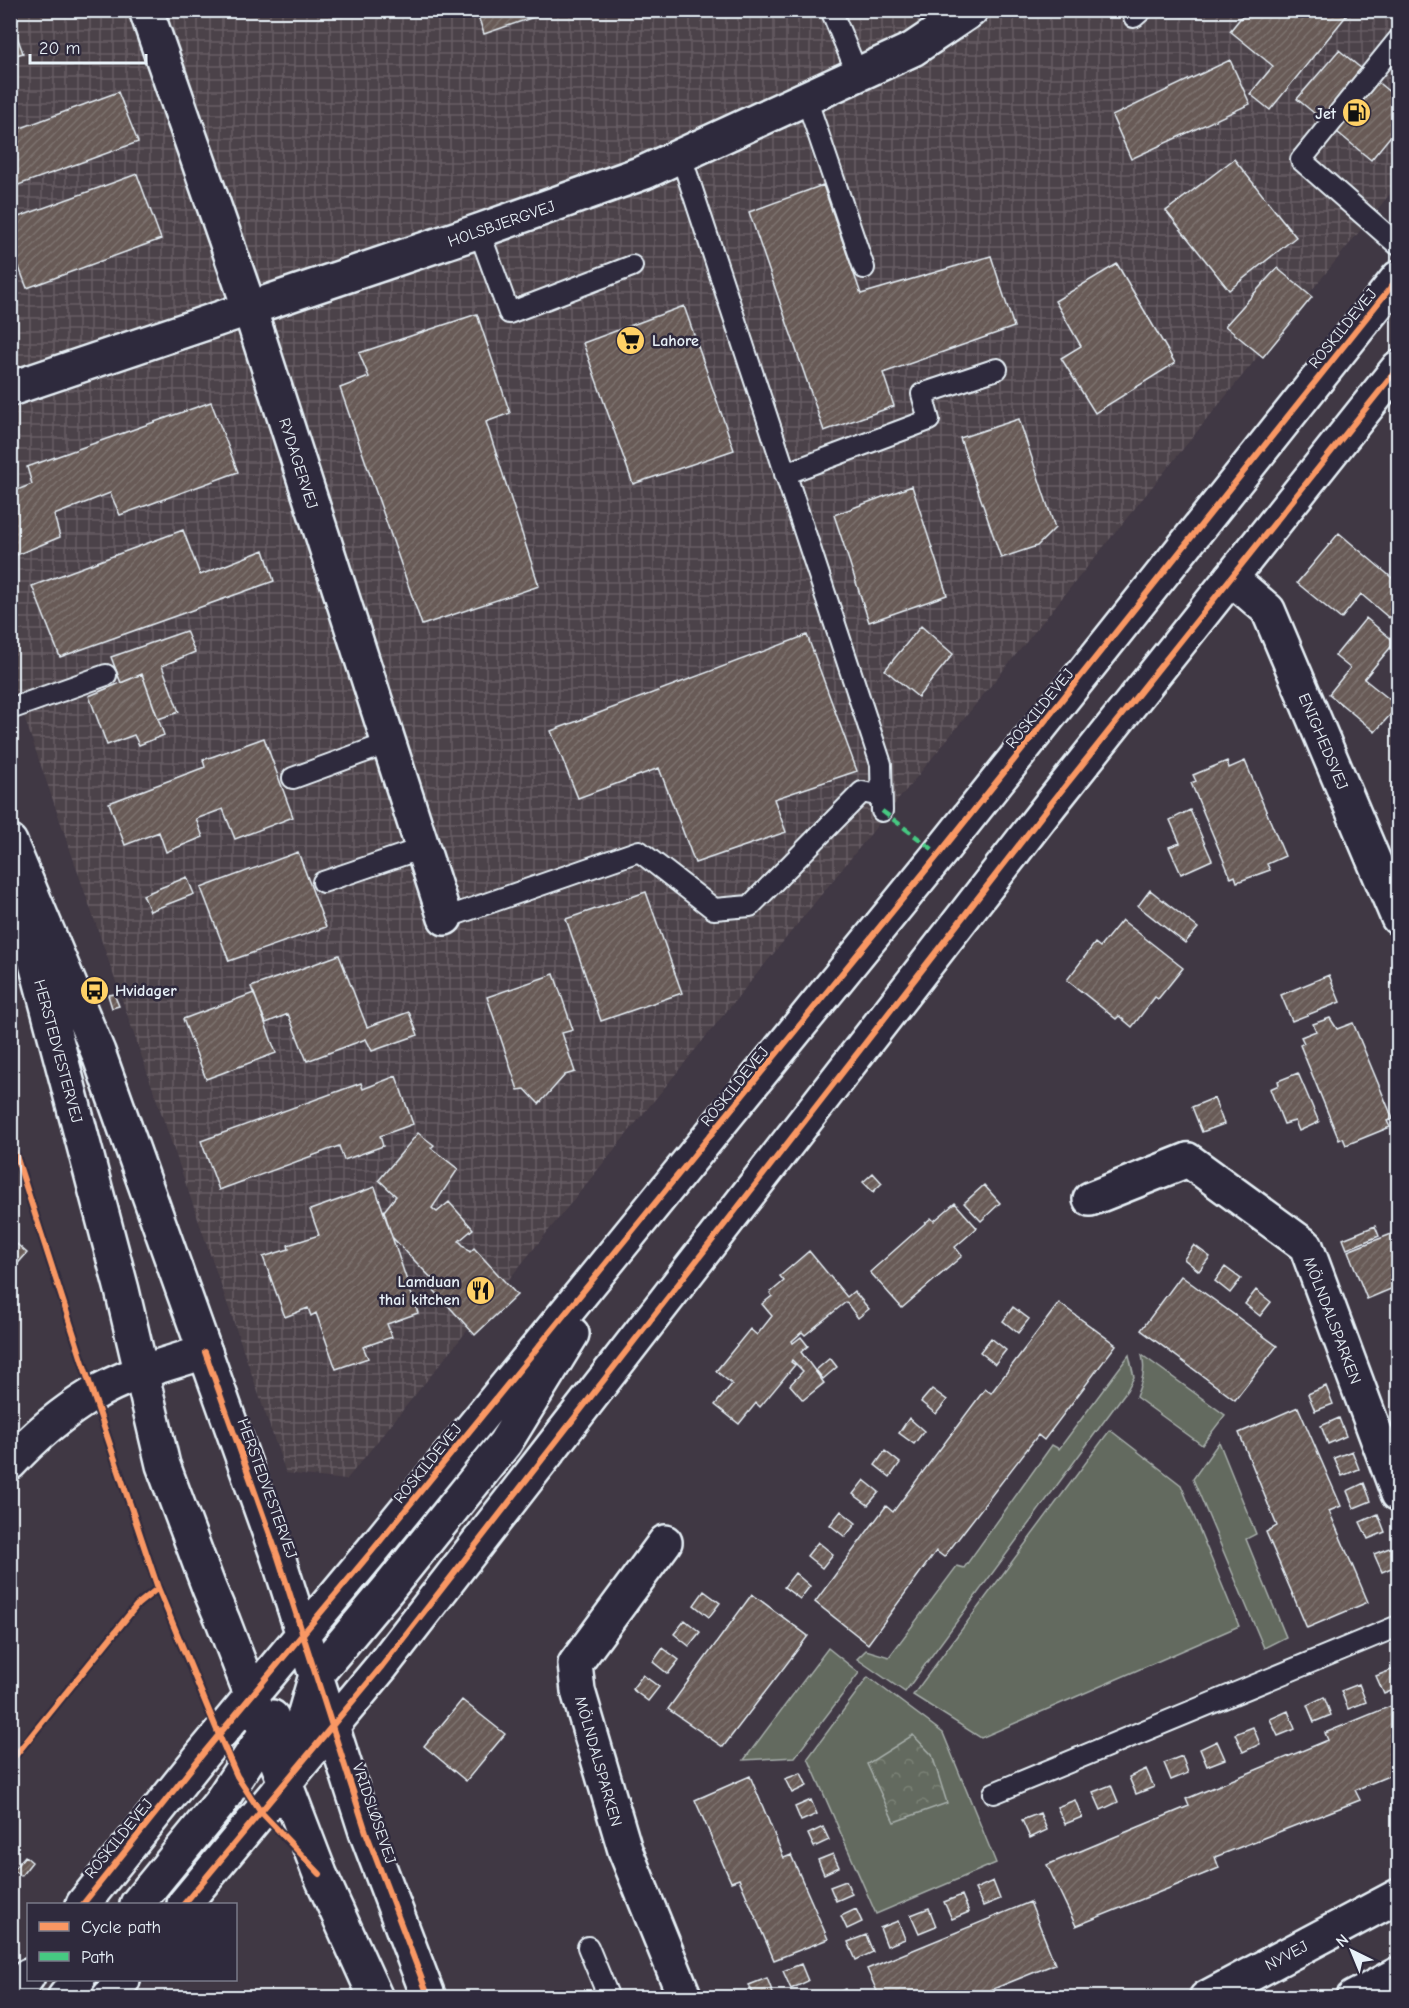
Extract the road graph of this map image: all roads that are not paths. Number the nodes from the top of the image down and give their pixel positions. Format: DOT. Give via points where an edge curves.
graph roads {
  1 [pos="147,10"];
  2 [pos="831,10"];
  3 [pos="970,10"];
  4 [pos="1398,40"];
  5 [pos="858,75"];
  6 [pos="806,98"];
  7 [pos="681,156"];
  8 [pos="479,231"];
  9 [pos="1398,245"];
  10 [pos="632,266"];
  11 [pos="864,268"];
  12 [pos="1398,278"];
  13 [pos="249,307"];
  14 [pos="1398,368"];
  15 [pos="997,369"];
  16 [pos="10,389"];
  17 [pos="785,474"];
  18 [pos="1231,578"];
  19 [pos="106,675"];
  20 [pos="10,709"];
  21 [pos="389,743"];
  22 [pos="293,778"];
  23 [pos="10,842"];
  24 [pos="423,848"];
  25 [pos="10,867"];
  26 [pos="323,882"];
  27 [pos="445,918"];
  28 [pos="1398,918"];
  29 [pos="1090,1199"];
  30 [pos="638,1225"];
  31 [pos="205,1352"];
  32 [pos="142,1372"];
  33 [pos="10,1463"];
  34 [pos="1398,1494"];
  35 [pos="664,1542"];
  36 [pos="1398,1626"];
  37 [pos="303,1634"];
  38 [pos="316,1675"];
  39 [pos="252,1695"];
  40 [pos="333,1725"];
  41 [pos="266,1732"];
  42 [pos="285,1782"];
  43 [pos="994,1793"];
  44 [pos="1398,1896"];
  45 [pos="85,1903"];
  46 [pos="139,1903"];
  47 [pos="186,1903"];
  48 [pos="588,1947"];
  49 [pos="1398,1974"];
  50 [pos="27,1977"];
  51 [pos="77,1981"];
  52 [pos="122,1981"];
  53 [pos="12,1998"];
  54 [pos="64,1998"];
  55 [pos="108,1998"];
  56 [pos="376,1998"];
  57 [pos="429,1998"];
  58 [pos="609,1998"];
  59 [pos="685,1998"];
  60 [pos="1206,1998"];
  61 [pos="1353,1998"];
  1 -- 13 [label="street, RYDAGERVEJ"];
  2 -- 5 [label="lane"];
  3 -- 5 [label="street, HOLSBJERGVEJ" via="913,49"];
  4 -- 9 [label="lane" via="1301,160"];
  5 -- 6 [label="street, HOLSBJERGVEJ"];
  6 -- 7 [label="street, HOLSBJERGVEJ"];
  6 -- 11 [label="lane"];
  7 -- 8 [label="street, HOLSBJERGVEJ"];
  7 -- 17 [label="lane"];
  8 -- 10 [label="lane" via="509,313"];
  8 -- 13 [label="street, HOLSBJERGVEJ"];
  12 -- 30 [label="street, ROSKILDEVEJ"];
  13 -- 16 [label="street, HOLSBJERGVEJ"];
  13 -- 21 [label="street, RYDAGERVEJ"];
  14 -- 18 [label="street"];
  15 -- 17 [label="lane" via="922,394 929,420"];
  17 -- 27 [label="lane" via="881,764 882,803 862,792 750,906 714,909 639,851"];
  18 -- 28 [label="street, ENIGHEDSVEJ" via="1269,610"];
  18 -- 40 [label="street"];
  19 -- 20 [label="lane"];
  21 -- 22 [label="lane"];
  21 -- 24 [label="street, RYDAGERVEJ"];
  23 -- 31 [label="street, HERSTEDVESTERVEJ" via="98,1052"];
  24 -- 26 [label="lane"];
  24 -- 27 [label="street, RYDAGERVEJ"];
  25 -- 32 [label="street, HERSTEDVESTERVEJ"];
  29 -- 34 [label="street, MÖLNDALSPARKEN" via="1188,1160 1306,1246"];
  30 -- 37 [label="street, ROSKILDEVEJ"];
  30 -- 38 [label="street" via="505,1443"];
  31 -- 32 [label="street"];
  31 -- 37 [label="street, HERSTEDVESTERVEJ"];
  32 -- 33 [label="street" via="93,1394 57,1419"];
  32 -- 39 [label="street, HERSTEDVESTERVEJ" via="164,1466"];
  35 -- 59 [label="street, MÖLNDALSPARKEN" via="575,1664 578,1691 625,1850"];
  36 -- 43 [label="lane"];
  37 -- 38 [label="street, VRIDSLØSEVEJ"];
  37 -- 39 [label="street, ROSKILDEVEJ"];
  37 -- 41 [label="street"];
  38 -- 40 [label="street, VRIDSLØSEVEJ"];
  38 -- 42 [label="street"];
  39 -- 41 [label="street, HERSTEDVESTERVEJ"];
  39 -- 45 [label="street, ROSKILDEVEJ"];
  40 -- 42 [label="street"];
  40 -- 57 [label="street, VRIDSLØSEVEJ" via="366,1833"];
  41 -- 42 [label="street, HERSTEDVESTERVEJ"];
  41 -- 46 [label="street" via="219,1804"];
  42 -- 47 [label="street"];
  42 -- 56 [label="street" via="320,1874"];
  44 -- 60 [label="street, NYVEJ"];
  48 -- 58 [label="lane"];
  49 -- 61 [label="street"];
  50 -- 53 [label="street"];
  51 -- 54 [label="street"];
  52 -- 55 [label="street"];
}
